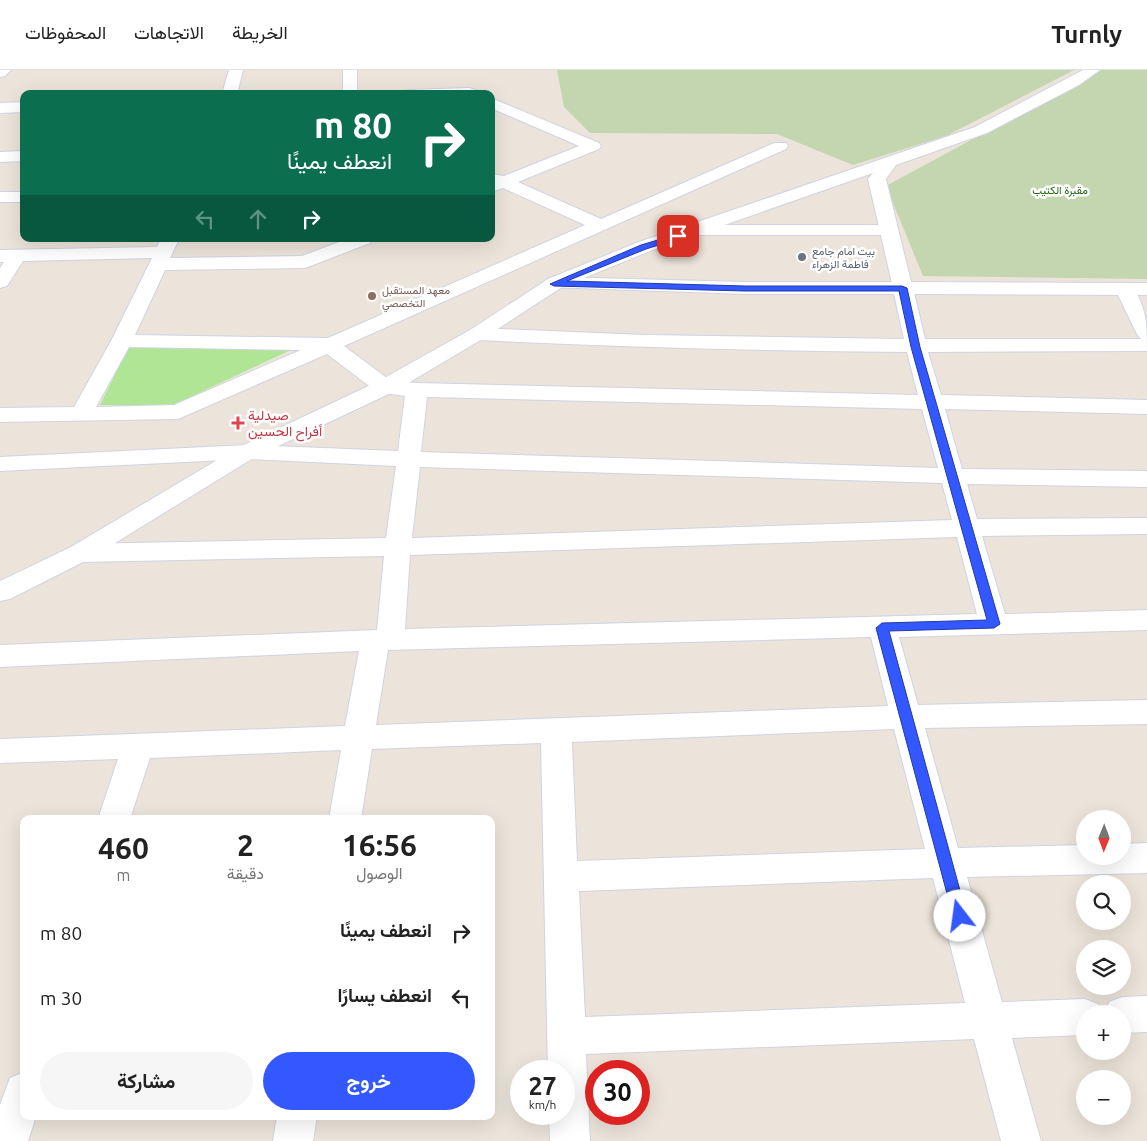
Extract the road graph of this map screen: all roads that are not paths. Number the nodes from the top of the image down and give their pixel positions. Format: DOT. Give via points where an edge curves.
graph roads {
  1 [pos="4,70"];
  2 [pos="236,70"];
  3 [pos="350,70"];
  4 [pos="1093,70"];
  5 [pos="0,73"];
  6 [pos="230,90"];
  7 [pos="350,90"];
  8 [pos="495,104"];
  9 [pos="20,107"];
  10 [pos="0,108"];
  11 [pos="780,146"];
  12 [pos="20,156"];
  13 [pos="0,157"];
  14 [pos="889,163"];
  15 [pos="495,182"];
  16 [pos="0,197"];
  17 [pos="20,197"];
  18 [pos="600,225"];
  19 [pos="695,230"];
  20 [pos="887,230"];
  21 [pos="356,242"];
  22 [pos="165,252"];
  23 [pos="9,255"];
  24 [pos="0,282"];
  25 [pos="554,284"];
  26 [pos="902,288"];
  27 [pos="1125,289"];
  28 [pos="1147,289"];
  29 [pos="477,334"];
  30 [pos="1147,334"];
  31 [pos="122,342"];
  32 [pos="328,344"];
  33 [pos="1147,345"];
  34 [pos="916,347"];
  35 [pos="385,387"];
  36 [pos="417,390"];
  37 [pos="933,404"];
  38 [pos="1147,407"];
  39 [pos="81,414"];
  40 [pos="0,415"];
  41 [pos="247,452"];
  42 [pos="408,459"];
  43 [pos="0,464"];
  44 [pos="953,476"];
  45 [pos="1147,479"];
  46 [pos="1147,526"];
  47 [pos="968,528"];
  48 [pos="398,547"];
  49 [pos="80,553"];
  50 [pos="12,582"];
  51 [pos="0,592"];
  52 [pos="1147,620"];
  53 [pos="994,624"];
  54 [pos="882,628"];
  55 [pos="383,640"];
  56 [pos="0,656"];
  57 [pos="1147,712"];
  58 [pos="906,717"];
  59 [pos="556,731"];
  60 [pos="359,737"];
  61 [pos="138,746"];
  62 [pos="0,751"];
  63 [pos="115,815"];
  64 [pos="346,815"];
  65 [pos="1147,858"];
  66 [pos="946,863"];
  67 [pos="561,878"];
  68 [pos="1147,1014"];
  69 [pos="1131,1015"];
  70 [pos="1076,1017"];
  71 [pos="989,1022"];
  72 [pos="567,1036"];
  73 [pos="20,1104"];
  74 [pos="296,1120"];
  75 [pos="8,1141"];
  76 [pos="292,1141"];
  77 [pos="570,1141"];
  78 [pos="1022,1141"];
  1 -- 5 [label="street"];
  2 -- 6 [label="street"];
  3 -- 7 [label="street"];
  4 -- 14 [label="street" via="981,130"];
  8 -- 15 [label="street" via="593,146"];
  9 -- 10 [label="street"];
  11 -- 18 [label="street"];
  12 -- 13 [label="street"];
  14 -- 19 [label="street"];
  14 -- 20 [label="street" via="877,179"];
  15 -- 18 [label="street"];
  16 -- 17 [label="street"];
  18 -- 32 [label="street"];
  19 -- 20 [label="street"];
  19 -- 25 [label="street" via="643,247"];
  20 -- 26 [label="street"];
  21 -- 22 [label="street" via="305,262"];
  22 -- 23 [label="street"];
  22 -- 31 [label="street"];
  23 -- 24 [label="street"];
  25 -- 26 [label="street"];
  25 -- 29 [label="street"];
  26 -- 27 [label="street"];
  26 -- 34 [label="street"];
  27 -- 28 [label="street"];
  27 -- 30 [label="street"];
  29 -- 34 [label="street" via="599,341"];
  29 -- 35 [label="street"];
  31 -- 32 [label="street"];
  31 -- 39 [label="street"];
  32 -- 35 [label="street"];
  32 -- 39 [label="street" via="178,412"];
  33 -- 34 [label="street"];
  34 -- 37 [label="street"];
  35 -- 36 [label="street"];
  35 -- 41 [label="street"];
  36 -- 37 [label="street"];
  36 -- 42 [label="street"];
  37 -- 38 [label="street"];
  37 -- 44 [label="street"];
  39 -- 40 [label="street"];
  41 -- 42 [label="street"];
  41 -- 43 [label="street"];
  41 -- 49 [label="street"];
  42 -- 44 [label="street"];
  42 -- 48 [label="street"];
  44 -- 45 [label="street"];
  44 -- 47 [label="street"];
  46 -- 47 [label="street"];
  47 -- 48 [label="street"];
  47 -- 53 [label="street"];
  48 -- 49 [label="street"];
  48 -- 55 [label="street"];
  49 -- 50 [label="street"];
  50 -- 51 [label="street"];
  52 -- 53 [label="street"];
  53 -- 54 [label="street"];
  54 -- 55 [label="street"];
  54 -- 58 [label="street"];
  55 -- 56 [label="street"];
  55 -- 60 [label="street"];
  57 -- 58 [label="street"];
  58 -- 59 [label="street"];
  58 -- 66 [label="street"];
  59 -- 60 [label="street"];
  59 -- 67 [label="street"];
  60 -- 61 [label="street"];
  60 -- 64 [label="street"];
  61 -- 62 [label="street"];
  61 -- 63 [label="street"];
  65 -- 66 [label="street"];
  66 -- 67 [label="street"];
  66 -- 71 [label="street"];
  67 -- 72 [label="street"];
  68 -- 69 [label="street"];
  70 -- 71 [label="street"];
  71 -- 72 [label="street"];
  71 -- 78 [label="street"];
  72 -- 77 [label="street"];
  73 -- 75 [label="street"];
  74 -- 76 [label="street"];
}
